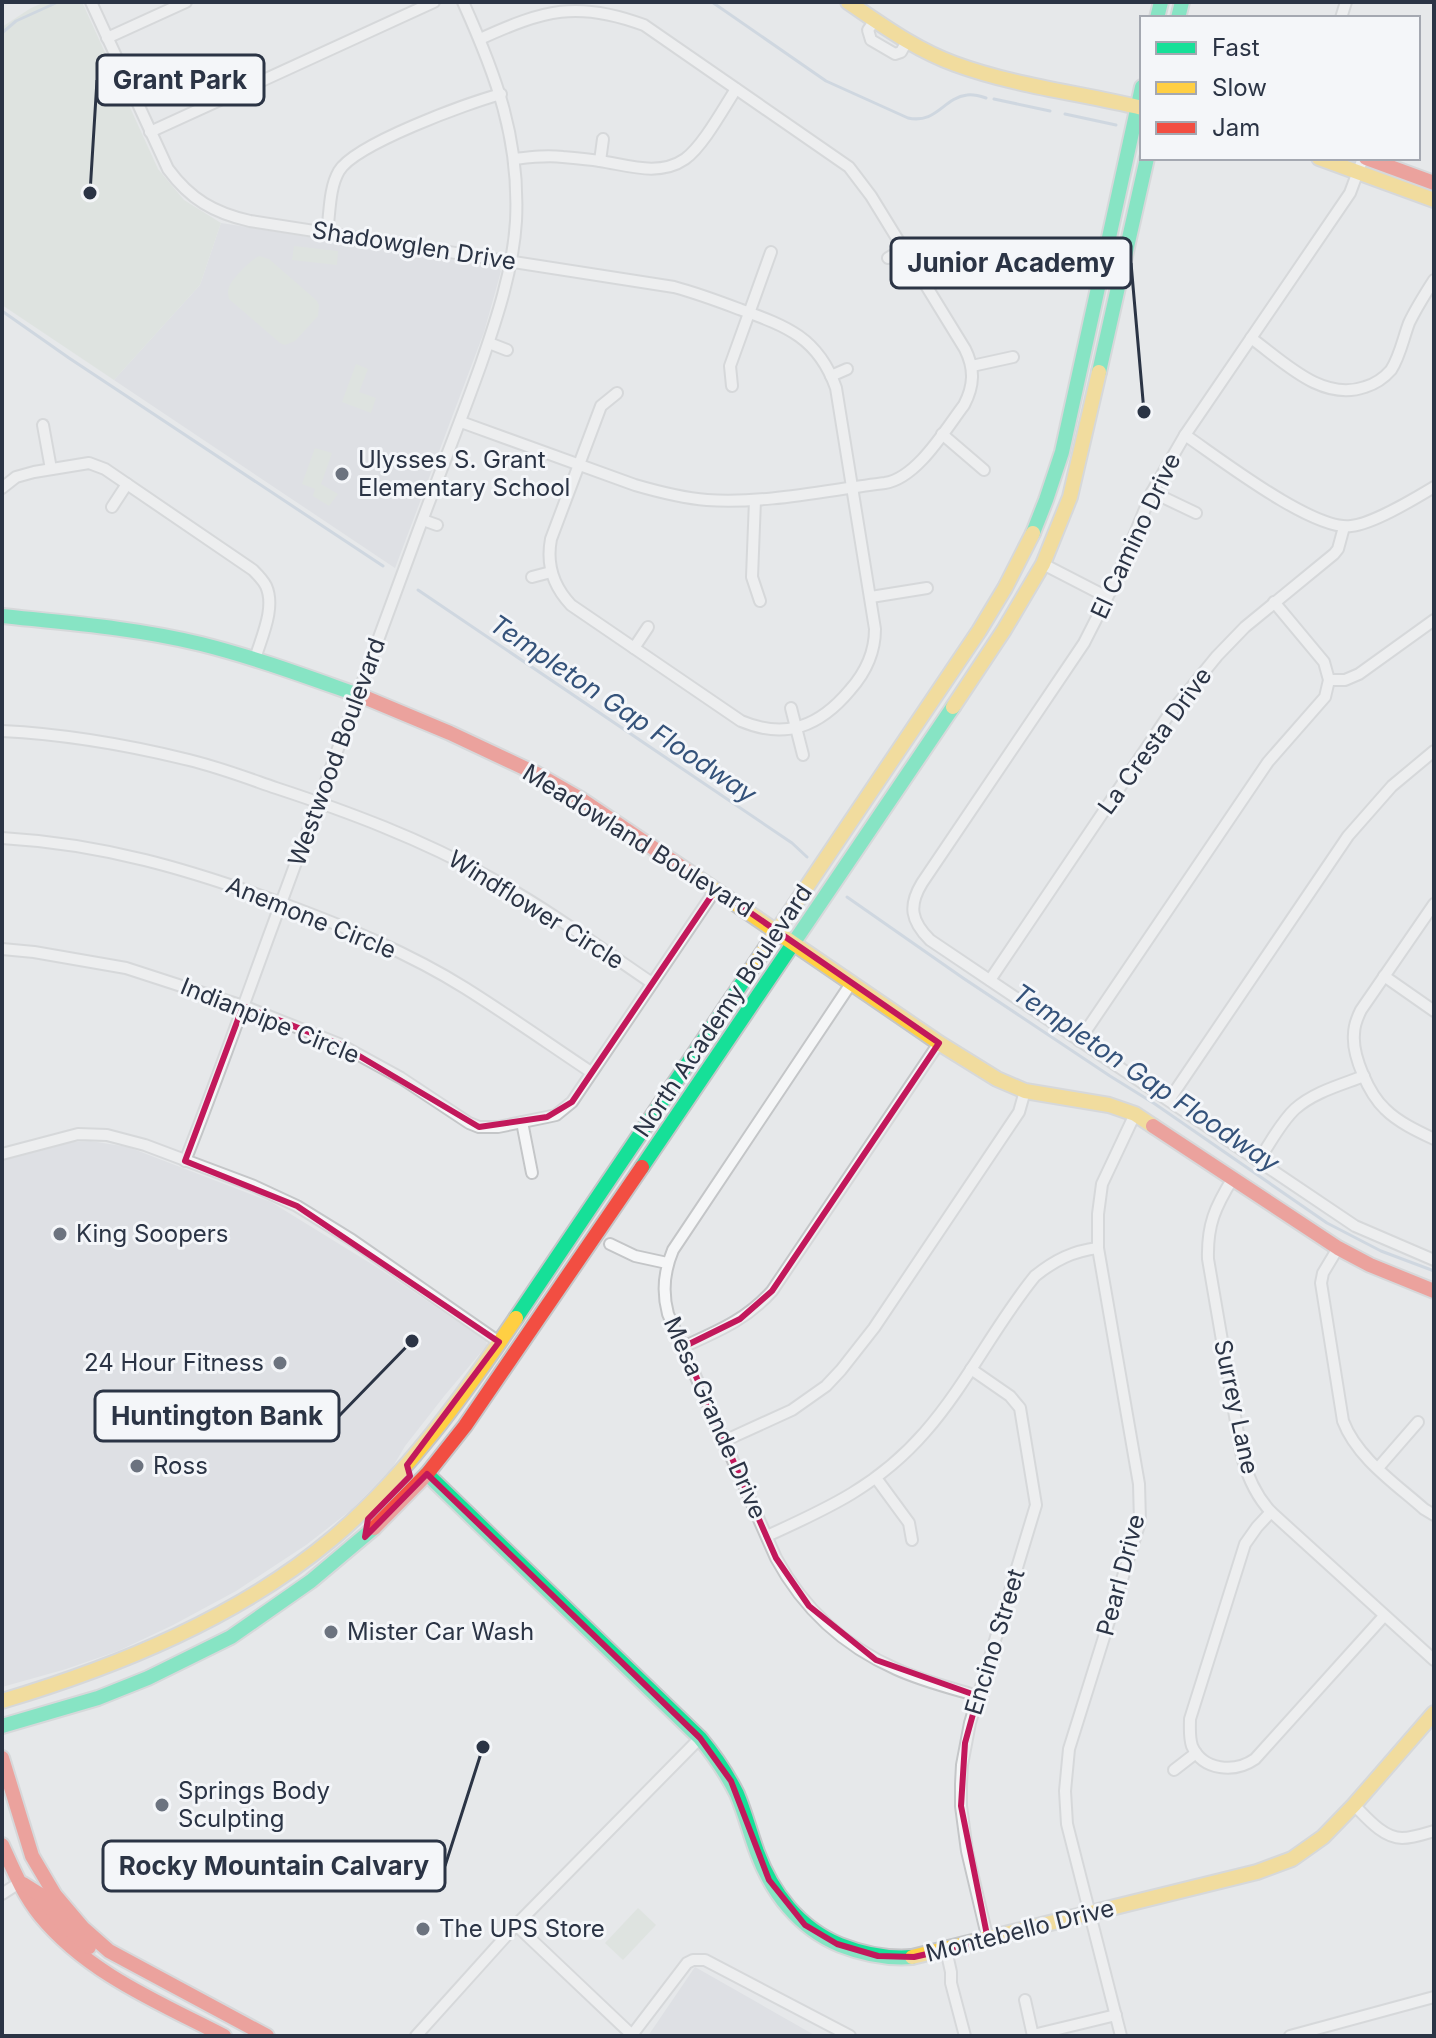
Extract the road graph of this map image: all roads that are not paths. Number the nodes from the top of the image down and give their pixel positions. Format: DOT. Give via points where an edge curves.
graph roads {
  1 [pos="91,2"];
  2 [pos="186,2"];
  3 [pos="434,2"];
  4 [pos="463,2"];
  5 [pos="574,3"];
  6 [pos="857,4"];
  7 [pos="574,16"];
  8 [pos="107,38"];
  9 [pos="480,39"];
  10 [pos="736,89"];
  11 [pos="501,94"];
  12 [pos="1140,108"];
  13 [pos="150,132"];
  14 [pos="603,139"];
  15 [pos="514,159"];
  16 [pos="1147,160"];
  17 [pos="1336,160"];
  18 [pos="600,161"];
  19 [pos="1362,163"];
  20 [pos="1434,183"];
  21 [pos="1434,200"];
  22 [pos="327,232"];
  23 [pos="903,249"];
  24 [pos="771,252"];
  25 [pos="888,258"];
  26 [pos="511,261"];
  27 [pos="1434,280"];
  28 [pos="748,312"];
  29 [pos="1251,338"];
  30 [pos="489,343"];
  31 [pos="507,350"];
  32 [pos="1013,357"];
  33 [pos="972,366"];
  34 [pos="847,369"];
  35 [pos="831,376"];
  36 [pos="732,386"];
  37 [pos="617,393"];
  38 [pos="461,422"];
  39 [pos="43,425"];
  40 [pos="942,434"];
  41 [pos="1185,435"];
  42 [pos="578,464"];
  43 [pos="51,469"];
  44 [pos="984,470"];
  45 [pos="127,484"];
  46 [pos="852,487"];
  47 [pos="1434,487"];
  48 [pos="2,488"];
  49 [pos="1152,492"];
  50 [pos="661,493"];
  51 [pos="755,500"];
  52 [pos="658,505"];
  53 [pos="112,507"];
  54 [pos="1196,513"];
  55 [pos="423,520"];
  56 [pos="437,525"];
  57 [pos="1344,527"];
  58 [pos="1043,564"];
  59 [pos="551,572"];
  60 [pos="532,577"];
  61 [pos="927,588"];
  62 [pos="871,597"];
  63 [pos="1107,597"];
  64 [pos="760,601"];
  65 [pos="1274,602"];
  66 [pos="2,616"];
  67 [pos="1433,623"];
  68 [pos="648,627"];
  69 [pos="634,648"];
  70 [pos="255,659"];
  71 [pos="1329,680"];
  72 [pos="358,695"];
  73 [pos="791,708"];
  74 [pos="796,727"];
  75 [pos="2,731"];
  76 [pos="1434,751"];
  77 [pos="803,755"];
  78 [pos="318,802"];
  79 [pos="2,838"];
  80 [pos="716,889"];
  81 [pos="281,903"];
  82 [pos="1434,904"];
  83 [pos="778,931"];
  84 [pos="794,943"];
  85 [pos="2,949"];
  86 [pos="1384,976"];
  87 [pos="990,980"];
  88 [pos="852,982"];
  89 [pos="652,983"];
  90 [pos="243,1006"];
  91 [pos="1434,1011"];
  92 [pos="1079,1041"];
  93 [pos="939,1043"];
  94 [pos="591,1072"];
  95 [pos="1364,1076"];
  96 [pos="1025,1091"];
  97 [pos="1169,1100"];
  98 [pos="1135,1114"];
  99 [pos="522,1122"];
  100 [pos="1434,1139"];
  101 [pos="2,1154"];
  102 [pos="185,1161"];
  103 [pos="1258,1161"];
  104 [pos="532,1173"];
  105 [pos="1233,1178"];
  106 [pos="610,1244"];
  107 [pos="1098,1248"];
  108 [pos="1338,1248"];
  109 [pos="1434,1260"];
  110 [pos="667,1263"];
  111 [pos="1434,1291"];
  112 [pos="515,1318"];
  113 [pos="499,1342"];
  114 [pos="683,1347"];
  115 [pos="971,1369"];
  116 [pos="1418,1422"];
  117 [pos="724,1441"];
  118 [pos="407,1465"];
  119 [pos="1378,1468"];
  120 [pos="427,1474"];
  121 [pos="876,1478"];
  122 [pos="1271,1512"];
  123 [pos="1434,1515"];
  124 [pos="767,1536"];
  125 [pos="365,1537"];
  126 [pos="912,1540"];
  127 [pos="1384,1616"];
  128 [pos="1222,1617"];
  129 [pos="1236,1621"];
  130 [pos="1434,1660"];
  131 [pos="978,1696"];
  132 [pos="2,1701"];
  133 [pos="1434,1713"];
  134 [pos="2,1726"];
  135 [pos="700,1738"];
  136 [pos="1196,1753"];
  137 [pos="2,1758"];
  138 [pos="1174,1770"];
  139 [pos="1354,1805"];
  140 [pos="1434,1831"];
  141 [pos="2,1845"];
  142 [pos="19,1883"];
  143 [pos="2,1894"];
  144 [pos="1089,1914"];
  145 [pos="516,1925"];
  146 [pos="988,1940"];
  147 [pos="946,1950"];
  148 [pos="109,1951"];
  149 [pos="1434,1997"];
  150 [pos="1025,2000"];
  151 [pos="226,2014"];
  152 [pos="1116,2015"];
  153 [pos="199,2023"];
  154 [pos="224,2036"];
  155 [pos="267,2036"];
  156 [pos="416,2036"];
  157 [pos="850,2036"];
  158 [pos="965,2036"];
  159 [pos="1033,2036"];
  160 [pos="1121,2036"];
  161 [pos="1290,2036"];
  1 -- 8 [label="street, Shadowglen Drive"];
  2 -- 8 [label="street"];
  3 -- 13 [label="street"];
  4 -- 9 [label="street, Westwood Boulevard"];
  5 -- 7 [label="street"];
  5 -- 9 [label="street"];
  5 -- 10 [label="street" via="630,17"];
  6 -- 12 [label="main road" via="907,41 941,58"];
  8 -- 13 [label="street, Shadowglen Drive"];
  9 -- 11 [label="street, Westwood Boulevard"];
  10 -- 18 [label="street" via="677,168"];
  10 -- 23 [label="street" via="841,154"];
  11 -- 15 [label="street, Westwood Boulevard"];
  11 -- 22 [label="street" via="448,111 348,160 335,180"];
  12 -- 83 [label="main road, North Academy Boulevard" via="1062,452 1024,554 979,631"];
  13 -- 22 [label="street, Shadowglen Drive" via="178,182 217,212"];
  14 -- 18 [label="street"];
  15 -- 18 [label="street" via="543,155"];
  15 -- 26 [label="street, Westwood Boulevard"];
  16 -- 58 [label="main road, North Academy Boulevard" via="1078,468"];
  17 -- 19 [label="main road"];
  19 -- 20 [label="main road"];
  19 -- 21 [label="main road"];
  19 -- 29 [label="street, El Camino Drive" via="1350,193"];
  22 -- 26 [label="street, Shadowglen Drive"];
  23 -- 25 [label="street"];
  23 -- 33 [label="street"];
  24 -- 28 [label="street"];
  26 -- 28 [label="street, Shadowglen Drive" via="674,287"];
  26 -- 30 [label="street, Westwood Boulevard"];
  27 -- 29 [label="street" via="1390,371 1357,390 1344,392 1309,380"];
  28 -- 35 [label="street, Shadowglen Drive" via="799,335"];
  28 -- 36 [label="street" via="730,366"];
  29 -- 41 [label="street, El Camino Drive"];
  30 -- 31 [label="street"];
  30 -- 38 [label="street, Westwood Boulevard"];
  32 -- 33 [label="street"];
  33 -- 40 [label="street" via="969,395"];
  34 -- 35 [label="street"];
  35 -- 46 [label="street, Shadowglen Drive"];
  37 -- 42 [label="street" via="601,406"];
  38 -- 42 [label="street"];
  38 -- 55 [label="street, Westwood Boulevard"];
  39 -- 43 [label="street"];
  40 -- 44 [label="street"];
  40 -- 46 [label="street" via="906,476"];
  41 -- 49 [label="street, El Camino Drive"];
  41 -- 57 [label="street" via="1291,507"];
  42 -- 50 [label="street"];
  42 -- 59 [label="street" via="551,539"];
  43 -- 45 [label="street" via="89,463"];
  43 -- 48 [label="street" via="16,477"];
  45 -- 53 [label="street"];
  45 -- 70 [label="street" via="261,579 269,611"];
  46 -- 51 [label="street"];
  46 -- 62 [label="street, Shadowglen Drive"];
  47 -- 57 [label="street" via="1396,509"];
  49 -- 54 [label="street"];
  49 -- 63 [label="street, El Camino Drive"];
  50 -- 51 [label="street"];
  50 -- 52 [label="street"];
  51 -- 64 [label="street" via="752,577"];
  55 -- 56 [label="street"];
  55 -- 72 [label="street, Westwood Boulevard"];
  57 -- 65 [label="street, La Cresta Drive" via="1334,554"];
  58 -- 63 [label="street"];
  58 -- 84 [label="main road, North Academy Boulevard"];
  59 -- 60 [label="street"];
  59 -- 69 [label="street, Shadowglen Drive" via="571,605"];
  61 -- 62 [label="street"];
  62 -- 74 [label="street, Shadowglen Drive" via="875,639 870,662 823,718"];
  63 -- 87 [label="street, El Camino Drive" via="1084,643 917,892 913,906 922,932"];
  65 -- 71 [label="street" via="1324,662"];
  65 -- 87 [label="street, La Cresta Drive" via="1217,656 1168,716"];
  66 -- 70 [label="main road, Meadowland Boulevard" via="130,630"];
  67 -- 71 [label="street" via="1359,674"];
  68 -- 69 [label="street"];
  69 -- 74 [label="street, Shadowglen Drive" via="741,721 767,730"];
  70 -- 72 [label="main road, Meadowland Boulevard"];
  71 -- 92 [label="street" via="1321,704 1268,762"];
  72 -- 78 [label="street, Westwood Boulevard"];
  72 -- 80 [label="main road, Meadowland Boulevard" via="537,774"];
  73 -- 74 [label="street"];
  74 -- 77 [label="street"];
  75 -- 78 [label="street, Windflower Circle" via="165,754"];
  76 -- 97 [label="street" via="1392,786 1348,836"];
  78 -- 81 [label="street, Westwood Boulevard"];
  78 -- 89 [label="street, Windflower Circle" via="420,842 492,878"];
  79 -- 81 [label="street, Anemone Circle" via="135,856"];
  80 -- 83 [label="main road, Meadowland Boulevard"];
  80 -- 89 [label="street, Indianpipe Circle"];
  81 -- 90 [label="street, Westwood Boulevard"];
  81 -- 94 [label="street, Anemone Circle" via="428,967"];
  82 -- 86 [label="street"];
  83 -- 84 [label="main road, Meadowland Boulevard"];
  83 -- 112 [label="main road, North Academy Boulevard"];
  84 -- 88 [label="main road, Meadowland Boulevard"];
  84 -- 120 [label="main road, North Academy Boulevard" via="492,1388"];
  85 -- 90 [label="street, Indianpipe Circle" via="126,968"];
  86 -- 91 [label="street"];
  86 -- 95 [label="street" via="1356,1022 1353,1044"];
  87 -- 92 [label="street"];
  88 -- 93 [label="main road, Meadowland Boulevard"];
  88 -- 110 [label="street, Mesa Grande Drive"];
  89 -- 94 [label="street, Indianpipe Circle"];
  90 -- 99 [label="street, Indianpipe Circle" via="339,1044 469,1123 488,1128"];
  90 -- 102 [label="street, Westwood Boulevard"];
  92 -- 97 [label="street"];
  93 -- 96 [label="main road, Meadowland Boulevard"];
  93 -- 114 [label="street" via="772,1291 753,1311"];
  94 -- 99 [label="street, Indianpipe Circle" via="565,1109"];
  95 -- 100 [label="street" via="1387,1112"];
  95 -- 103 [label="street" via="1298,1107"];
  96 -- 98 [label="main road, Meadowland Boulevard"];
  96 -- 117 [label="street" via="1019,1112 841,1370 792,1410"];
  97 -- 103 [label="street"];
  98 -- 105 [label="main road, Meadowland Boulevard"];
  98 -- 107 [label="street, Pearl Drive" via="1102,1184"];
  99 -- 104 [label="street"];
  101 -- 102 [label="street" via="91,1134 125,1139"];
  102 -- 113 [label="street" via="297,1206"];
  103 -- 109 [label="street" via="1355,1226"];
  105 -- 108 [label="main road, Meadowland Boulevard"];
  105 -- 122 [label="street, Surrey Lane" via="1209,1226 1208,1259 1242,1457"];
  106 -- 110 [label="street"];
  107 -- 115 [label="street" via="1071,1253 1035,1276"];
  107 -- 144 [label="street, Pearl Drive" via="1141,1510 1065,1776 1067,1824"];
  108 -- 111 [label="main road, Meadowland Boulevard"];
  108 -- 119 [label="street" via="1321,1283 1343,1421"];
  110 -- 114 [label="street, Mesa Grande Drive" via="665,1304"];
  112 -- 113 [label="main road, North Academy Boulevard"];
  112 -- 120 [label="main road" via="511,1341 431,1452"];
  113 -- 118 [label="main road, North Academy Boulevard"];
  114 -- 117 [label="street, Mesa Grande Drive"];
  115 -- 121 [label="street" via="925,1432"];
  115 -- 131 [label="street, Encino Street" via="1020,1408 1036,1505"];
  116 -- 119 [label="street"];
  117 -- 124 [label="street, Mesa Grande Drive"];
  118 -- 125 [label="main road" via="408,1479 368,1519"];
  118 -- 132 [label="main road, North Academy Boulevard" via="312,1555 226,1610 129,1659"];
  119 -- 123 [label="street"];
  120 -- 125 [label="main road, North Academy Boulevard"];
  120 -- 135 [label="main road, Montebello Drive"];
  121 -- 124 [label="street" via="840,1502"];
  121 -- 126 [label="street" via="909,1523"];
  122 -- 127 [label="street, Surrey Lane"];
  122 -- 128 [label="street" via="1245,1544"];
  124 -- 131 [label="street, Mesa Grande Drive" via="797,1591 840,1636 898,1670"];
  125 -- 134 [label="main road, North Academy Boulevard" via="231,1637 98,1698"];
  127 -- 130 [label="street, Surrey Lane"];
  127 -- 136 [label="street" via="1248,1764 1218,1767"];
  128 -- 129 [label="street"];
  128 -- 136 [label="street" via="1190,1719"];
  131 -- 146 [label="street, Encino Street" via="962,1765 961,1806"];
  133 -- 139 [label="main road, Montebello Drive"];
  135 -- 145 [label="street"];
  135 -- 147 [label="main road, Montebello Drive" via="731,1781 769,1880 805,1925 837,1944 878,1956 914,1957"];
  136 -- 138 [label="street"];
  137 -- 148 [label="main road" via="25,1837 42,1874 69,1913"];
  139 -- 140 [label="street" via="1392,1836"];
  139 -- 144 [label="main road, Montebello Drive" via="1312,1846 1282,1864"];
  141 -- 142 [label="main road"];
  142 -- 143 [label="street"];
  142 -- 148 [label="main road" via="35,1890 93,1950"];
  142 -- 153 [label="main road" via="47,1923 87,1961"];
  144 -- 146 [label="main road, Montebello Drive"];
  144 -- 152 [label="street, Pearl Drive"];
  145 -- 156 [label="street"];
  145 -- 157 [label="street" via="632,2035 687,1963 698,1959"];
  146 -- 147 [label="main road, Montebello Drive"];
  147 -- 158 [label="street"];
  148 -- 151 [label="main road"];
  149 -- 161 [label="street"];
  150 -- 159 [label="street"];
  151 -- 153 [label="main road"];
  151 -- 155 [label="main road"];
  152 -- 159 [label="street"];
  152 -- 160 [label="street, Pearl Drive"];
  153 -- 154 [label="main road"];
}
